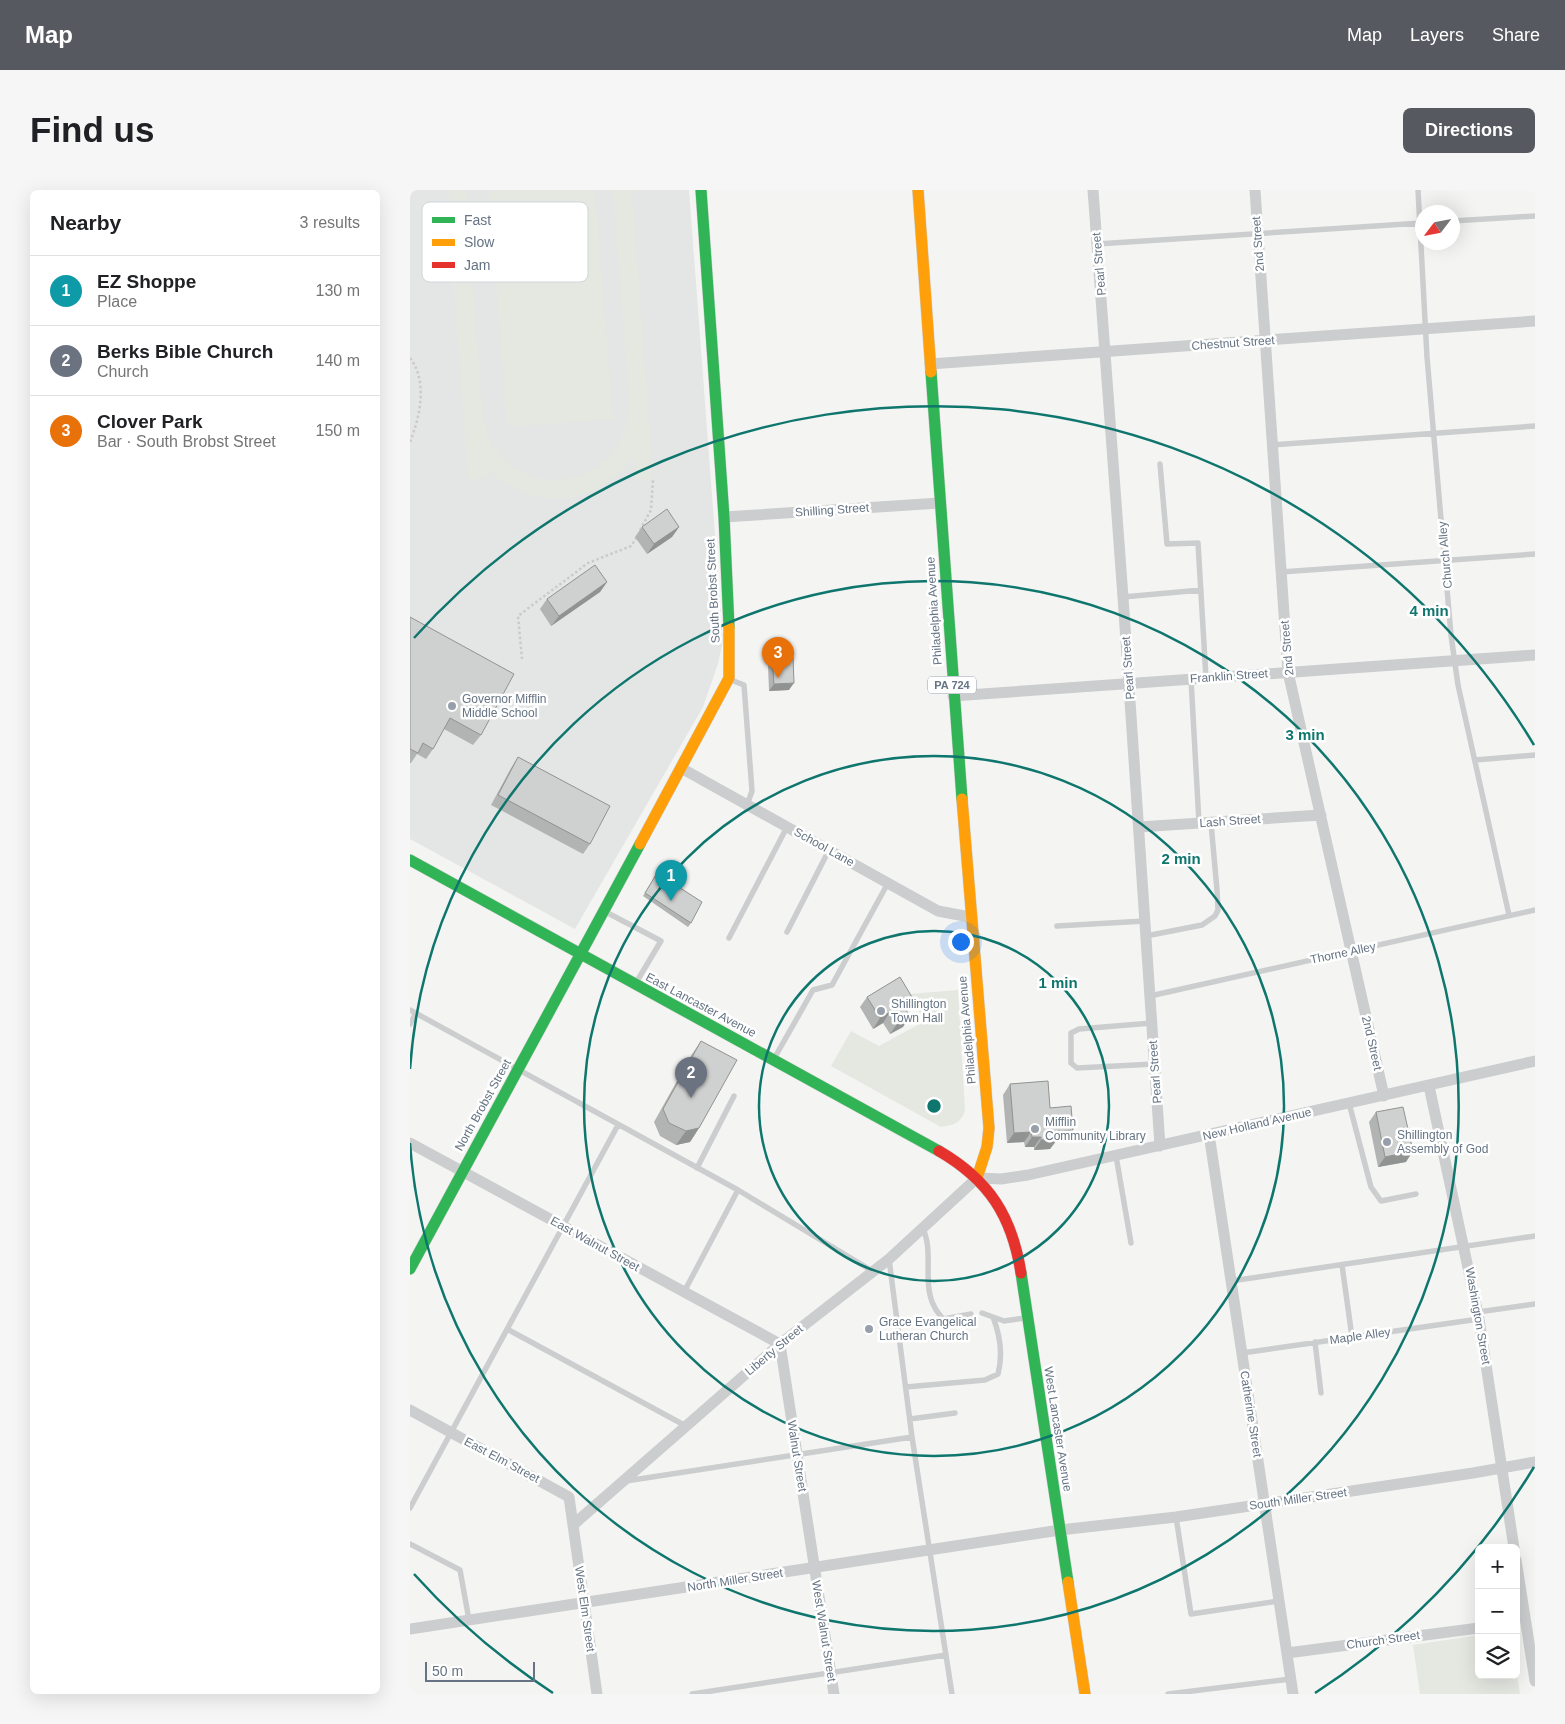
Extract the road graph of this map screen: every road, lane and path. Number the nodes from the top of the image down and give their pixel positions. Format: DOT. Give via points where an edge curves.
graph roads {
  1 [pos="701,190"];
  2 [pos="918,190"];
  3 [pos="1092,190"];
  4 [pos="1255,190"];
  5 [pos="1418,190"];
  6 [pos="1420,205"];
  7 [pos="1535,216"];
  8 [pos="1460,221"];
  9 [pos="1415,223"];
  10 [pos="1258,233"];
  11 [pos="1097,244"];
  12 [pos="1423,250"];
  13 [pos="1535,321"];
  14 [pos="1426,330"];
  15 [pos="1264,341"];
  16 [pos="1106,352"];
  17 [pos="410,358"];
  18 [pos="930,364"];
  19 [pos="1535,426"];
  20 [pos="1434,434"];
  21 [pos="410,442"];
  22 [pos="1271,445"];
  23 [pos="1160,464"];
  24 [pos="653,479"];
  25 [pos="940,503"];
  26 [pos="724,517"];
  27 [pos="1535,554"];
  28 [pos="1445,561"];
  29 [pos="1281,572"];
  30 [pos="1201,590"];
  31 [pos="1123,597"];
  32 [pos="1535,655"];
  33 [pos="522,659"];
  34 [pos="1454,661"];
  35 [pos="1288,672"];
  36 [pos="728,678"];
  37 [pos="1206,678"];
  38 [pos="1191,679"];
  39 [pos="1129,683"];
  40 [pos="953,696"];
  41 [pos="1535,755"];
  42 [pos="1474,760"];
  43 [pos="681,768"];
  44 [pos="748,805"];
  45 [pos="1321,815"];
  46 [pos="1211,823"];
  47 [pos="1199,824"];
  48 [pos="788,827"];
  49 [pos="1139,827"];
  50 [pos="829,850"];
  51 [pos="410,860"];
  52 [pos="888,883"];
  53 [pos="602,910"];
  54 [pos="1535,910"];
  55 [pos="1509,915"];
  56 [pos="970,917"];
  57 [pos="1145,921"];
  58 [pos="1057,926"];
  59 [pos="787,932"];
  60 [pos="1146,936"];
  61 [pos="729,938"];
  62 [pos="1352,952"];
  63 [pos="580,954"];
  64 [pos="634,985"];
  65 [pos="1150,996"];
  66 [pos="410,1010"];
  67 [pos="416,1013"];
  68 [pos="1152,1022"];
  69 [pos="410,1024"];
  70 [pos="774,1060"];
  71 [pos="1535,1061"];
  72 [pos="1154,1064"];
  73 [pos="518,1070"];
  74 [pos="1429,1086"];
  75 [pos="734,1096"];
  76 [pos="1384,1096"];
  77 [pos="1349,1103"];
  78 [pos="618,1125"];
  79 [pos="1209,1134"];
  80 [pos="410,1143"];
  81 [pos="1160,1146"];
  82 [pos="1116,1156"];
  83 [pos="697,1168"];
  84 [pos="463,1172"];
  85 [pos="977,1178"];
  86 [pos="738,1190"];
  87 [pos="1416,1194"];
  88 [pos="562,1227"];
  89 [pos="923,1229"];
  90 [pos="1535,1236"];
  91 [pos="1131,1243"];
  92 [pos="1465,1248"];
  93 [pos="889,1259"];
  94 [pos="1342,1265"];
  95 [pos="410,1269"];
  96 [pos="874,1272"];
  97 [pos="1231,1281"];
  98 [pos="684,1292"];
  99 [pos="1535,1304"];
  100 [pos="982,1313"];
  101 [pos="971,1314"];
  102 [pos="1478,1315"];
  103 [pos="993,1317"];
  104 [pos="1028,1317"];
  105 [pos="506,1329"];
  106 [pos="1352,1337"];
  107 [pos="1314,1342"];
  108 [pos="780,1344"];
  109 [pos="1242,1353"];
  110 [pos="906,1387"];
  111 [pos="1321,1392"];
  112 [pos="410,1410"];
  113 [pos="955,1414"];
  114 [pos="910,1419"];
  115 [pos="686,1426"];
  116 [pos="450,1432"];
  117 [pos="912,1437"];
  118 [pos="797,1454"];
  119 [pos="1535,1462"];
  120 [pos="1502,1467"];
  121 [pos="622,1482"];
  122 [pos="1265,1503"];
  123 [pos="410,1508"];
  124 [pos="1176,1517"];
  125 [pos="573,1525"];
  126 [pos="1060,1530"];
  127 [pos="410,1544"];
  128 [pos="1513,1544"];
  129 [pos="929,1550"];
  130 [pos="814,1568"];
  131 [pos="1520,1586"];
  132 [pos="1279,1601"];
  133 [pos="583,1603"];
  134 [pos="468,1620"];
  135 [pos="1526,1625"];
  136 [pos="410,1629"];
  137 [pos="1475,1629"];
  138 [pos="1287,1653"];
  139 [pos="946,1655"];
  140 [pos="830,1673"];
  141 [pos="1291,1679"];
  142 [pos="1535,1681"];
  143 [pos="716,1692"];
  144 [pos="597,1694"];
  145 [pos="692,1694"];
  146 [pos="834,1694"];
  147 [pos="952,1694"];
  148 [pos="1085,1694"];
  149 [pos="1168,1694"];
  150 [pos="1293,1694"];
  1 -- 26 [label="main road, South Brobst Street"];
  2 -- 18 [label="main road, Philadelphia Avenue / PA 724"];
  3 -- 11 [label="street, Pearl Street"];
  4 -- 10 [label="street, 2nd Street"];
  5 -- 6 [label="lane, Church Alley"];
  7 -- 8 [label="lane"];
  9 -- 10 [label="lane"];
  10 -- 11 [label="lane"];
  10 -- 15 [label="street, 2nd Street"];
  11 -- 16 [label="street, Pearl Street"];
  12 -- 14 [label="lane, Church Alley"];
  13 -- 14 [label="street, Chestnut Street"];
  14 -- 15 [label="street, Chestnut Street"];
  14 -- 20 [label="lane, Church Alley"];
  15 -- 16 [label="street, Chestnut Street"];
  15 -- 22 [label="street, 2nd Street"];
  16 -- 18 [label="street, Chestnut Street"];
  16 -- 31 [label="street, Pearl Street"];
  17 -- 21 [label="path" via="417,368 421,411"];
  18 -- 25 [label="main road, Philadelphia Avenue / PA 724"];
  19 -- 20 [label="lane"];
  20 -- 22 [label="lane"];
  20 -- 28 [label="lane, Church Alley"];
  22 -- 29 [label="street, 2nd Street"];
  23 -- 30 [label="lane" via="1167,544 1198,543"];
  24 -- 33 [label="path" via="651,510 631,546 588,563 518,616"];
  25 -- 26 [label="street, Shilling Street"];
  25 -- 40 [label="main road, Philadelphia Avenue / PA 724"];
  26 -- 36 [label="main road, South Brobst Street" via="730,653"];
  27 -- 28 [label="lane"];
  28 -- 29 [label="lane"];
  28 -- 34 [label="lane, Church Alley"];
  29 -- 35 [label="street, 2nd Street"];
  30 -- 31 [label="lane"];
  30 -- 37 [label="lane"];
  31 -- 39 [label="street, Pearl Street"];
  32 -- 34 [label="street, Franklin Street"];
  34 -- 35 [label="street, Franklin Street"];
  34 -- 42 [label="lane, Church Alley"];
  35 -- 37 [label="street, Franklin Street"];
  35 -- 45 [label="street, 2nd Street"];
  36 -- 43 [label="main road, South Brobst Street"];
  36 -- 44 [label="lane" via="744,685 752,791"];
  37 -- 38 [label="street, Franklin Street"];
  38 -- 39 [label="street, Franklin Street"];
  38 -- 47 [label="lane"];
  39 -- 40 [label="street, Franklin Street"];
  39 -- 49 [label="street, Pearl Street"];
  40 -- 56 [label="main road, Philadelphia Avenue / PA 724"];
  41 -- 42 [label="lane"];
  42 -- 55 [label="lane, Church Alley"];
  43 -- 44 [label="street, School Lane"];
  43 -- 53 [label="main road, South Brobst Street"];
  44 -- 48 [label="street, School Lane"];
  45 -- 46 [label="street, Lash Street"];
  45 -- 62 [label="street, 2nd Street"];
  46 -- 47 [label="street, Lash Street"];
  46 -- 60 [label="lane" via="1218,910 1209,922 1202,925"];
  47 -- 49 [label="street, Lash Street"];
  48 -- 50 [label="street, School Lane"];
  48 -- 61 [label="lane"];
  49 -- 57 [label="street, Pearl Street"];
  50 -- 52 [label="street, School Lane"];
  50 -- 59 [label="lane"];
  51 -- 63 [label="main road, East Lancaster Avenue"];
  52 -- 56 [label="street, School Lane" via="938,911"];
  52 -- 70 [label="lane" via="832,985 813,990"];
  53 -- 63 [label="main road, South Brobst Street"];
  53 -- 64 [label="lane" via="661,941"];
  54 -- 55 [label="lane, Thorne Alley"];
  55 -- 62 [label="lane, Thorne Alley"];
  56 -- 85 [label="main road, Philadelphia Avenue / PA 724" via="989,1128"];
  57 -- 58 [label="lane"];
  57 -- 60 [label="street, Pearl Street"];
  60 -- 65 [label="street, Pearl Street"];
  62 -- 65 [label="lane, Thorne Alley"];
  62 -- 76 [label="street, 2nd Street"];
  63 -- 64 [label="main road, East Lancaster Avenue"];
  63 -- 73 [label="main road, North Brobst Street"];
  64 -- 70 [label="main road, East Lancaster Avenue"];
  65 -- 68 [label="street, Pearl Street"];
  66 -- 67 [label="lane"];
  67 -- 69 [label="lane"];
  67 -- 73 [label="lane"];
  68 -- 72 [label="street, Pearl Street"];
  68 -- 72 [label="lane" via="1078,1029 1069,1038 1071,1063 1077,1068"];
  70 -- 85 [label="main road, East Lancaster Avenue" via="942,1152"];
  71 -- 74 [label="street, New Holland Avenue"];
  72 -- 81 [label="street, Pearl Street"];
  73 -- 78 [label="lane"];
  73 -- 84 [label="main road, North Brobst Street"];
  74 -- 76 [label="street, New Holland Avenue"];
  74 -- 92 [label="street, Washington Street"];
  75 -- 83 [label="lane"];
  76 -- 77 [label="street, New Holland Avenue"];
  77 -- 79 [label="street, New Holland Avenue"];
  77 -- 87 [label="lane" via="1371,1187 1377,1197 1381,1201"];
  78 -- 83 [label="lane"];
  78 -- 88 [label="lane"];
  79 -- 81 [label="street, New Holland Avenue"];
  79 -- 97 [label="street, Catherine Street"];
  80 -- 84 [label="street, East Walnut Street"];
  81 -- 82 [label="street, New Holland Avenue"];
  82 -- 85 [label="street, New Holland Avenue" via="1028,1175"];
  82 -- 91 [label="lane"];
  83 -- 86 [label="lane"];
  84 -- 88 [label="street, East Walnut Street"];
  84 -- 95 [label="main road, North Brobst Street"];
  85 -- 89 [label="street, Liberty Street"];
  85 -- 104 [label="main road, West Lancaster Avenue" via="994,1198 1014,1240"];
  86 -- 96 [label="lane"];
  86 -- 98 [label="lane"];
  88 -- 98 [label="street, East Walnut Street"];
  88 -- 105 [label="lane"];
  89 -- 93 [label="street, Liberty Street"];
  89 -- 101 [label="lane" via="928,1240 933,1306 944,1319"];
  90 -- 92 [label="lane"];
  92 -- 94 [label="lane"];
  92 -- 102 [label="street, Washington Street"];
  93 -- 96 [label="street, Liberty Street"];
  93 -- 110 [label="lane"];
  94 -- 97 [label="lane"];
  94 -- 106 [label="lane"];
  96 -- 108 [label="street, Liberty Street"];
  97 -- 109 [label="street, Catherine Street"];
  98 -- 108 [label="street, East Walnut Street"];
  99 -- 102 [label="lane, Maple Alley"];
  100 -- 103 [label="lane"];
  102 -- 106 [label="lane, Maple Alley"];
  102 -- 120 [label="street, Washington Street"];
  103 -- 104 [label="lane" via="1004,1321"];
  103 -- 110 [label="lane" via="998,1330 1001,1360 998,1374 985,1380"];
  104 -- 126 [label="main road, West Lancaster Avenue"];
  105 -- 115 [label="lane"];
  105 -- 116 [label="lane"];
  106 -- 107 [label="lane, Maple Alley"];
  107 -- 109 [label="lane, Maple Alley"];
  107 -- 111 [label="lane"];
  108 -- 115 [label="street, Liberty Street"];
  108 -- 118 [label="street, Walnut Street"];
  109 -- 122 [label="street, Catherine Street"];
  110 -- 114 [label="lane"];
  112 -- 116 [label="street, East Elm Street"];
  113 -- 114 [label="lane"];
  114 -- 117 [label="lane"];
  115 -- 121 [label="street, Liberty Street"];
  116 -- 123 [label="lane"];
  116 -- 125 [label="street, East Elm Street" via="569,1497"];
  117 -- 118 [label="lane"];
  117 -- 129 [label="lane"];
  118 -- 121 [label="lane"];
  118 -- 130 [label="street, Walnut Street"];
  119 -- 120 [label="street, South Miller Street"];
  120 -- 122 [label="street, South Miller Street"];
  120 -- 128 [label="street, Washington Street"];
  121 -- 125 [label="street, Liberty Street"];
  122 -- 124 [label="street, South Miller Street"];
  122 -- 132 [label="street, Catherine Street"];
  124 -- 126 [label="street, South Miller Street"];
  124 -- 132 [label="lane" via="1192,1614"];
  125 -- 133 [label="street, West Elm Street"];
  126 -- 129 [label="street, North Miller Street"];
  126 -- 148 [label="main road, West Lancaster Avenue"];
  127 -- 134 [label="lane" via="460,1570"];
  129 -- 130 [label="street, North Miller Street"];
  129 -- 139 [label="lane"];
  130 -- 133 [label="street, North Miller Street"];
  130 -- 140 [label="street, West Walnut Street"];
  131 -- 135 [label="street"];
  132 -- 138 [label="street, Catherine Street"];
  133 -- 134 [label="street, North Miller Street"];
  133 -- 144 [label="street, West Elm Street"];
  134 -- 136 [label="street, North Miller Street"];
  135 -- 142 [label="street"];
  137 -- 138 [label="street, Church Street"];
  138 -- 141 [label="street, Catherine Street"];
  139 -- 140 [label="lane"];
  139 -- 147 [label="lane"];
  140 -- 143 [label="lane"];
  140 -- 146 [label="street, West Walnut Street"];
  141 -- 149 [label="lane"];
  141 -- 150 [label="street, Catherine Street"];
  143 -- 145 [label="lane"];
}
